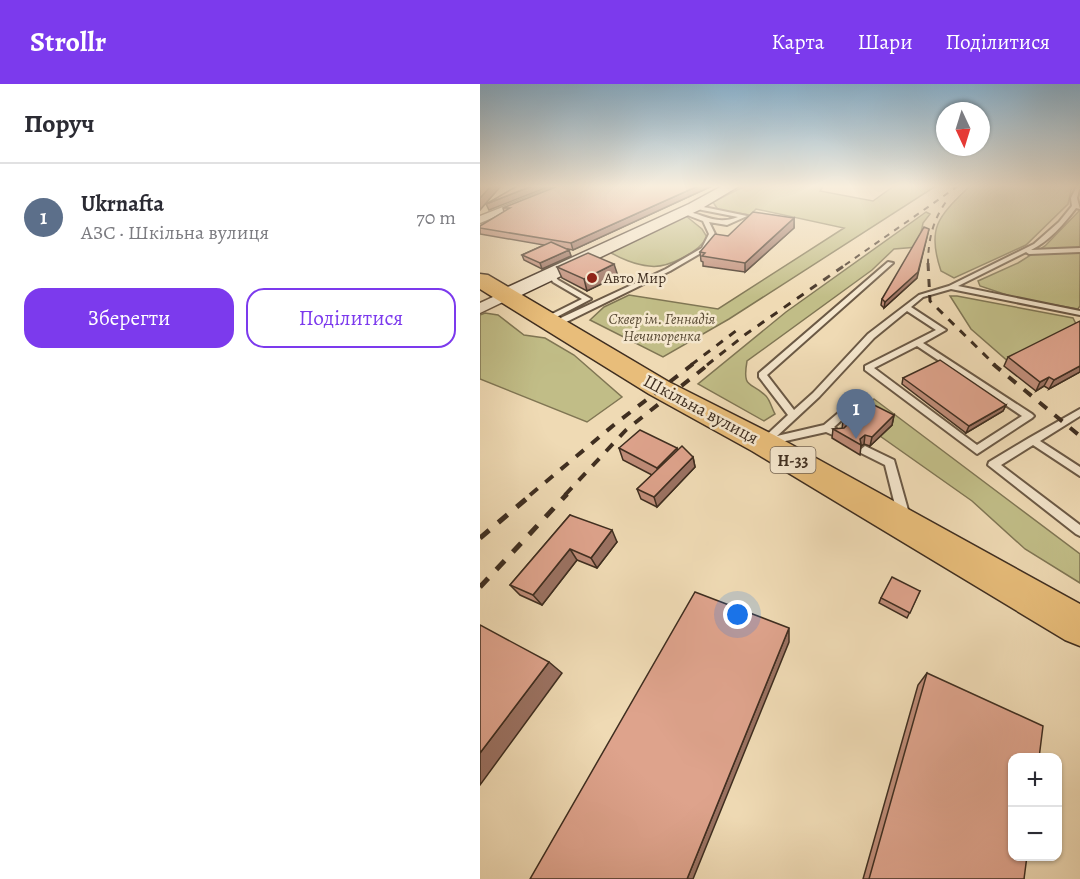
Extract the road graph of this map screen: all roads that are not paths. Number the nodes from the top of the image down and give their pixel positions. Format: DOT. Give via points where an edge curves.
graph roads {
  1 [pos="670,223"];
  2 [pos="703,223"];
  3 [pos="1061,223"];
  4 [pos="1080,250"];
  5 [pos="1023,252"];
  6 [pos="890,262"];
  7 [pos="551,273"];
  8 [pos="951,287"];
  9 [pos="489,294"];
  10 [pos="907,308"];
  11 [pos="1080,313"];
  12 [pos="551,322"];
  13 [pos="917,343"];
  14 [pos="852,406"];
  15 [pos="1080,412"];
  16 [pos="793,415"];
  17 [pos="827,428"];
  18 [pos="838,434"];
  19 [pos="1032,440"];
  20 [pos="763,443"];
  21 [pos="866,450"];
  22 [pos="1080,472"];
  23 [pos="905,525"];
  24 [pos="1080,531"];
  25 [pos="1080,626"];
  1 -- 7 [label="street"];
  2 -- 12 [label="lane" via="712,234 704,249 668,270"];
  3 -- 5 [label="lane"];
  4 -- 5 [label="lane"];
  5 -- 8 [label="lane"];
  6 -- 16 [label="lane" via="762,375"];
  7 -- 9 [label="street"];
  7 -- 12 [label="lane" via="555,281 586,299"];
  8 -- 10 [label="lane" via="921,296"];
  8 -- 11 [label="lane"];
  9 -- 12 [label="main road, Шкільна вулиця / Н-33"];
  10 -- 13 [label="lane" via="942,330"];
  10 -- 16 [label="lane" via="871,336"];
  12 -- 20 [label="main road, Шкільна вулиця / Н-33" via="659,388"];
  13 -- 13 [label="lane" via="868,368 977,450 1029,416"];
  14 -- 17 [label="lane"];
  15 -- 19 [label="lane"];
  16 -- 20 [label="lane"];
  17 -- 18 [label="lane"];
  17 -- 20 [label="lane"];
  19 -- 22 [label="lane"];
  19 -- 24 [label="lane" via="993,465"];
  20 -- 23 [label="main road, Шкільна вулиця / Н-33"];
  21 -- 23 [label="lane" via="890,464"];
  23 -- 25 [label="main road, Шкільна вулиця / Н-33"];
}
